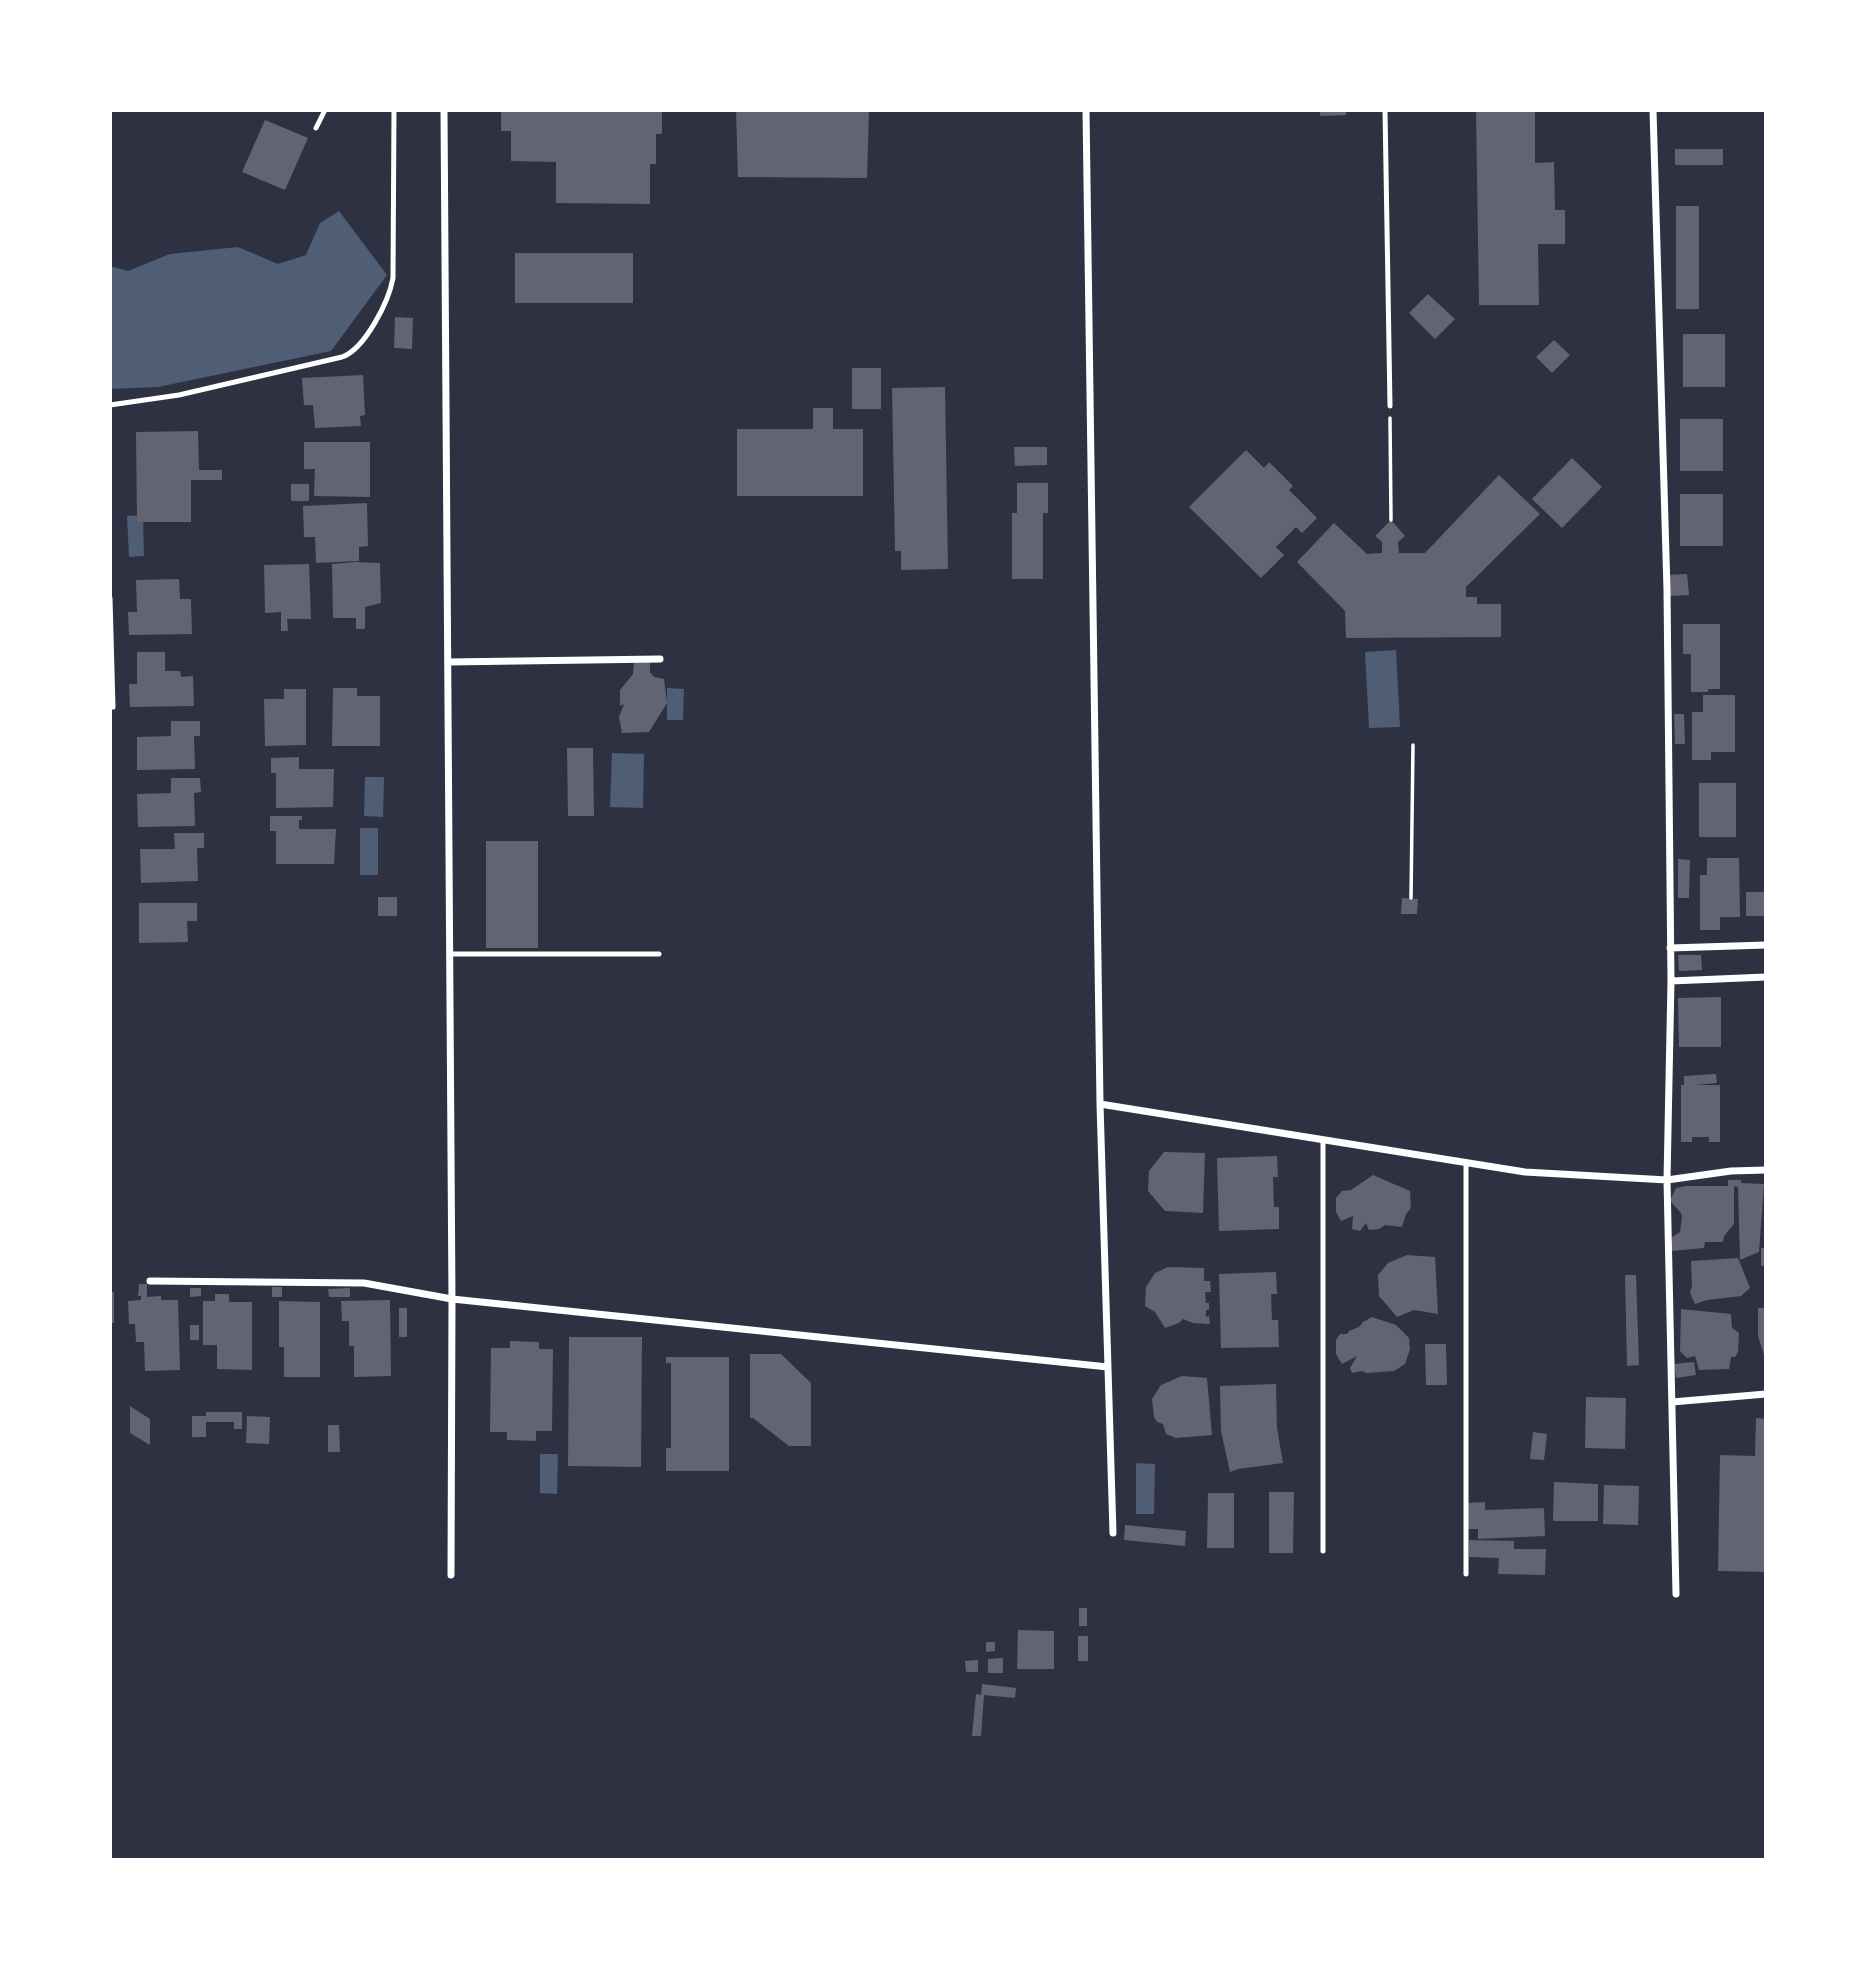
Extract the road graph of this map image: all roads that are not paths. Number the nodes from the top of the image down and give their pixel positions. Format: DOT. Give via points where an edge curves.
graph roads {
  1 [pos="325,110"];
  2 [pos="394,110"];
  3 [pos="444,110"];
  4 [pos="1086,110"];
  5 [pos="1385,110"];
  6 [pos="1653,110"];
  7 [pos="316,128"];
  8 [pos="110,405"];
  9 [pos="1390,406"];
  10 [pos="110,598"];
  11 [pos="660,659"];
  12 [pos="448,662"];
  13 [pos="110,707"];
  14 [pos="1766,944"];
  15 [pos="1670,948"];
  16 [pos="450,954"];
  17 [pos="659,954"];
  18 [pos="1766,976"];
  19 [pos="1671,981"];
  20 [pos="1100,1104"];
  21 [pos="1324,1140"];
  22 [pos="1466,1163"];
  23 [pos="1766,1170"];
  24 [pos="1667,1180"];
  25 [pos="150,1280"];
  26 [pos="452,1299"];
  27 [pos="1108,1367"];
  28 [pos="1766,1394"];
  29 [pos="1672,1402"];
  30 [pos="1113,1533"];
  31 [pos="1323,1551"];
  32 [pos="1466,1574"];
  33 [pos="451,1575"];
  34 [pos="1676,1594"];
  1 -- 7 [label="lane"];
  2 -- 8 [label="lane" via="393,278 387,303 357,348 342,357 178,396"];
  3 -- 12 [label="street"];
  4 -- 20 [label="street"];
  5 -- 9 [label="lane"];
  6 -- 15 [label="street" via="1667,590"];
  10 -- 13 [label="lane"];
  11 -- 12 [label="street"];
  12 -- 16 [label="street"];
  14 -- 15 [label="street"];
  15 -- 19 [label="street"];
  16 -- 17 [label="lane"];
  16 -- 26 [label="street"];
  18 -- 19 [label="street"];
  19 -- 24 [label="street"];
  20 -- 21 [label="street"];
  20 -- 27 [label="street"];
  21 -- 22 [label="street"];
  21 -- 31 [label="lane"];
  22 -- 24 [label="street" via="1525,1172"];
  22 -- 32 [label="lane"];
  23 -- 24 [label="street"];
  24 -- 29 [label="street"];
  25 -- 26 [label="street" via="364,1283"];
  26 -- 27 [label="street"];
  26 -- 33 [label="street"];
  27 -- 30 [label="street"];
  28 -- 29 [label="street"];
  29 -- 34 [label="street"];
}
